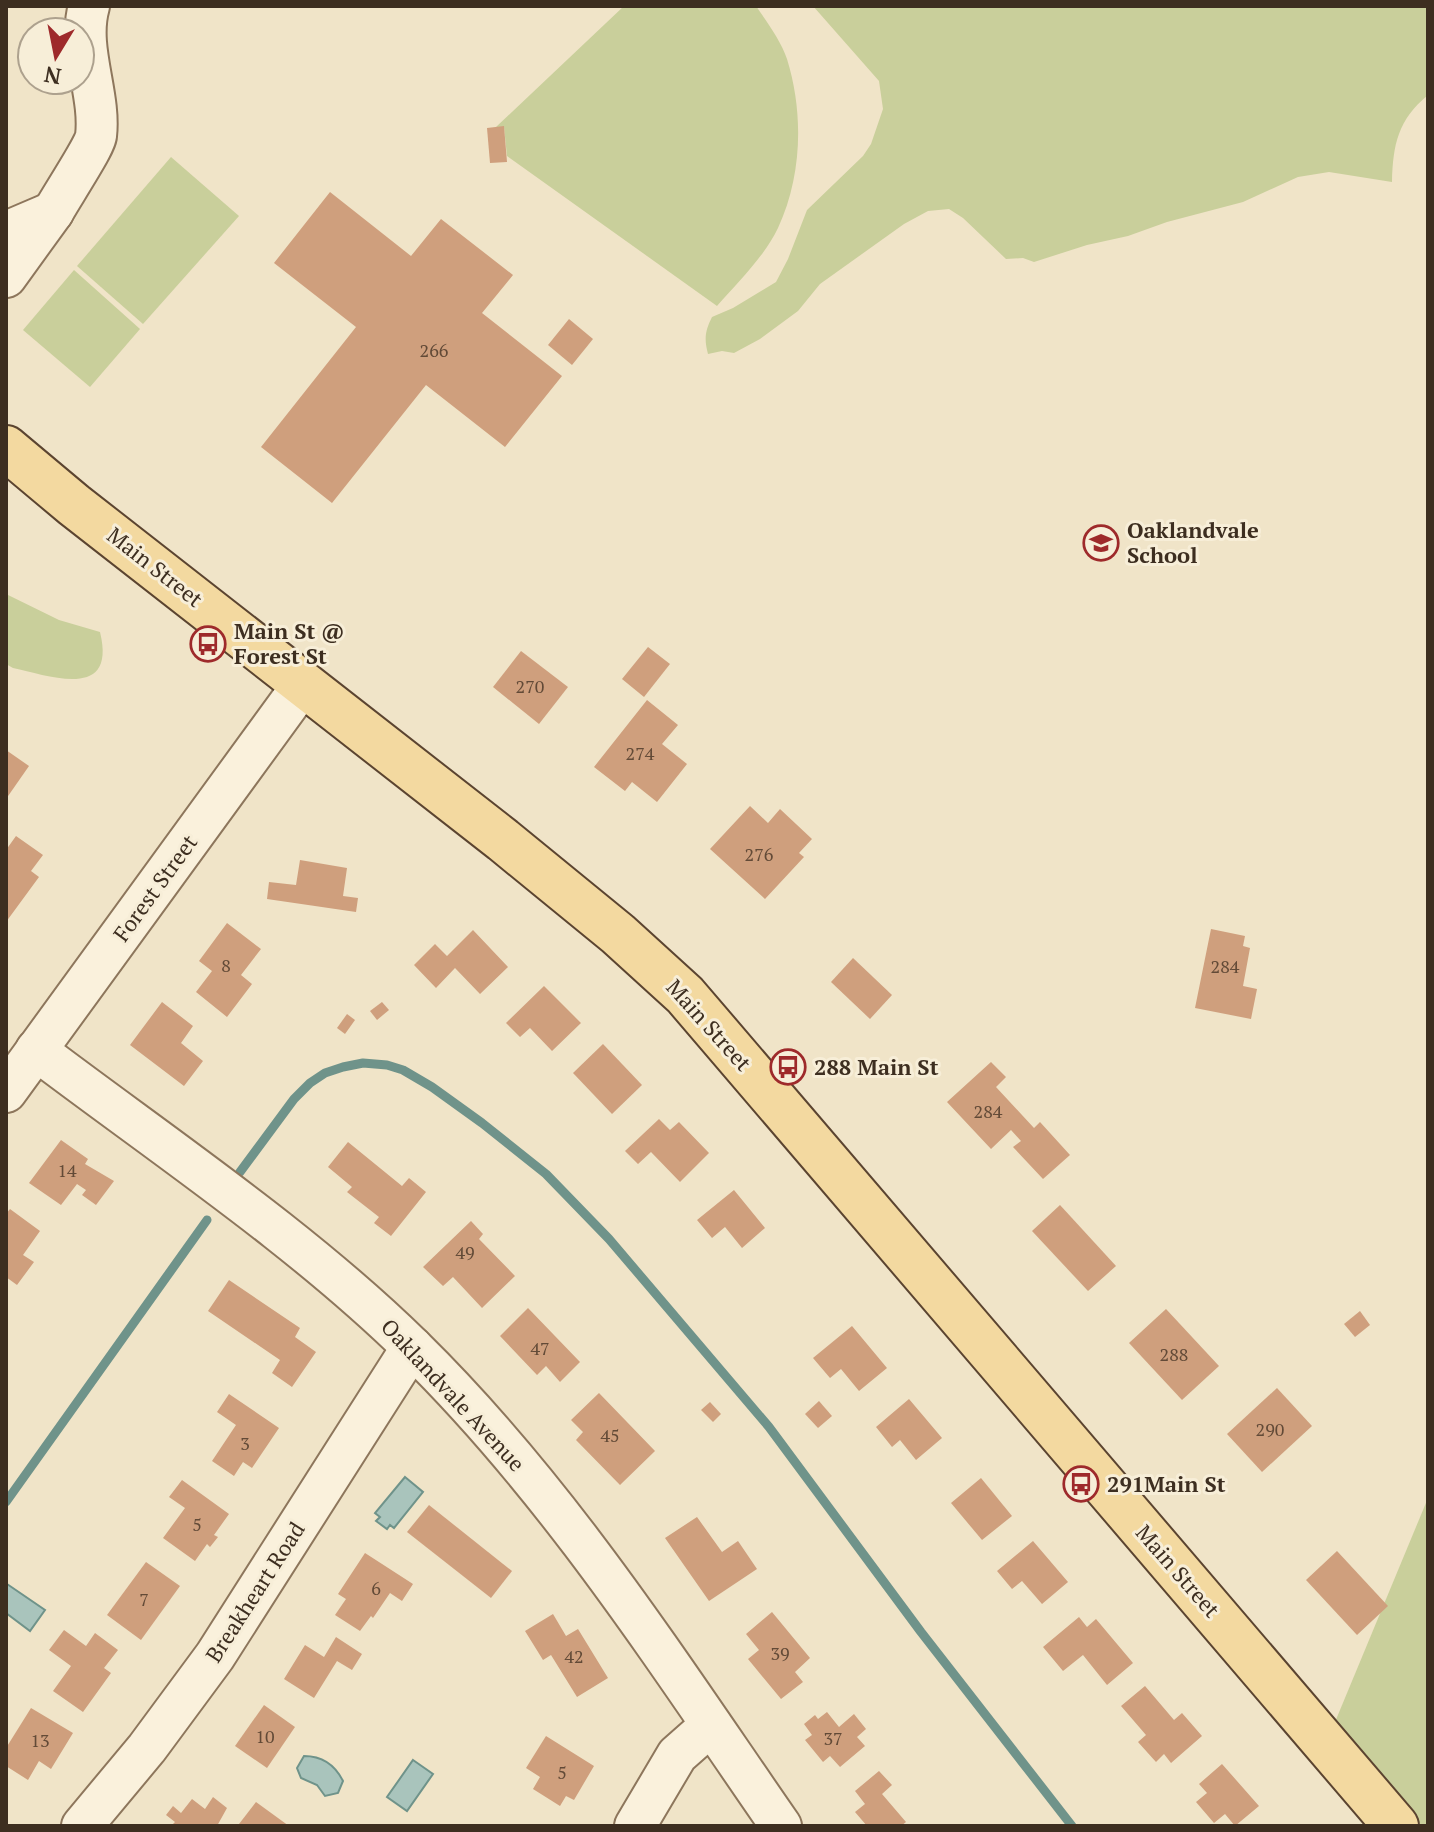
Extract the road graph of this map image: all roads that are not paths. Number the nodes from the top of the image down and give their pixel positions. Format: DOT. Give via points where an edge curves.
graph roads {
  1 [pos="89,6"];
  2 [pos="53,212"];
  3 [pos="6,232"];
  4 [pos="6,277"];
  5 [pos="6,448"];
  6 [pos="304,683"];
  7 [pos="36,1050"];
  8 [pos="6,1092"];
  9 [pos="412,1347"];
  10 [pos="711,1725"];
  11 [pos="82,1826"];
  12 [pos="635,1826"];
  13 [pos="781,1826"];
  14 [pos="1396,1826"];
  1 -- 2 [label="street" via="87,53 97,139"];
  2 -- 3 [label="street"];
  2 -- 4 [label="street"];
  5 -- 6 [label="main road, Main Street"];
  6 -- 7 [label="street, Forest Street"];
  6 -- 14 [label="main road, Main Street" via="618,934 685,995"];
  7 -- 8 [label="street, Forest Street"];
  7 -- 9 [label="street, Oaklandvale Avenue" via="255,1214"];
  9 -- 10 [label="street, Oaklandvale Avenue" via="562,1514"];
  9 -- 11 [label="street, Breakheart Road" via="215,1656"];
  10 -- 12 [label="street" via="677,1755"];
  10 -- 13 [label="street, Oaklandvale Avenue"];
}
